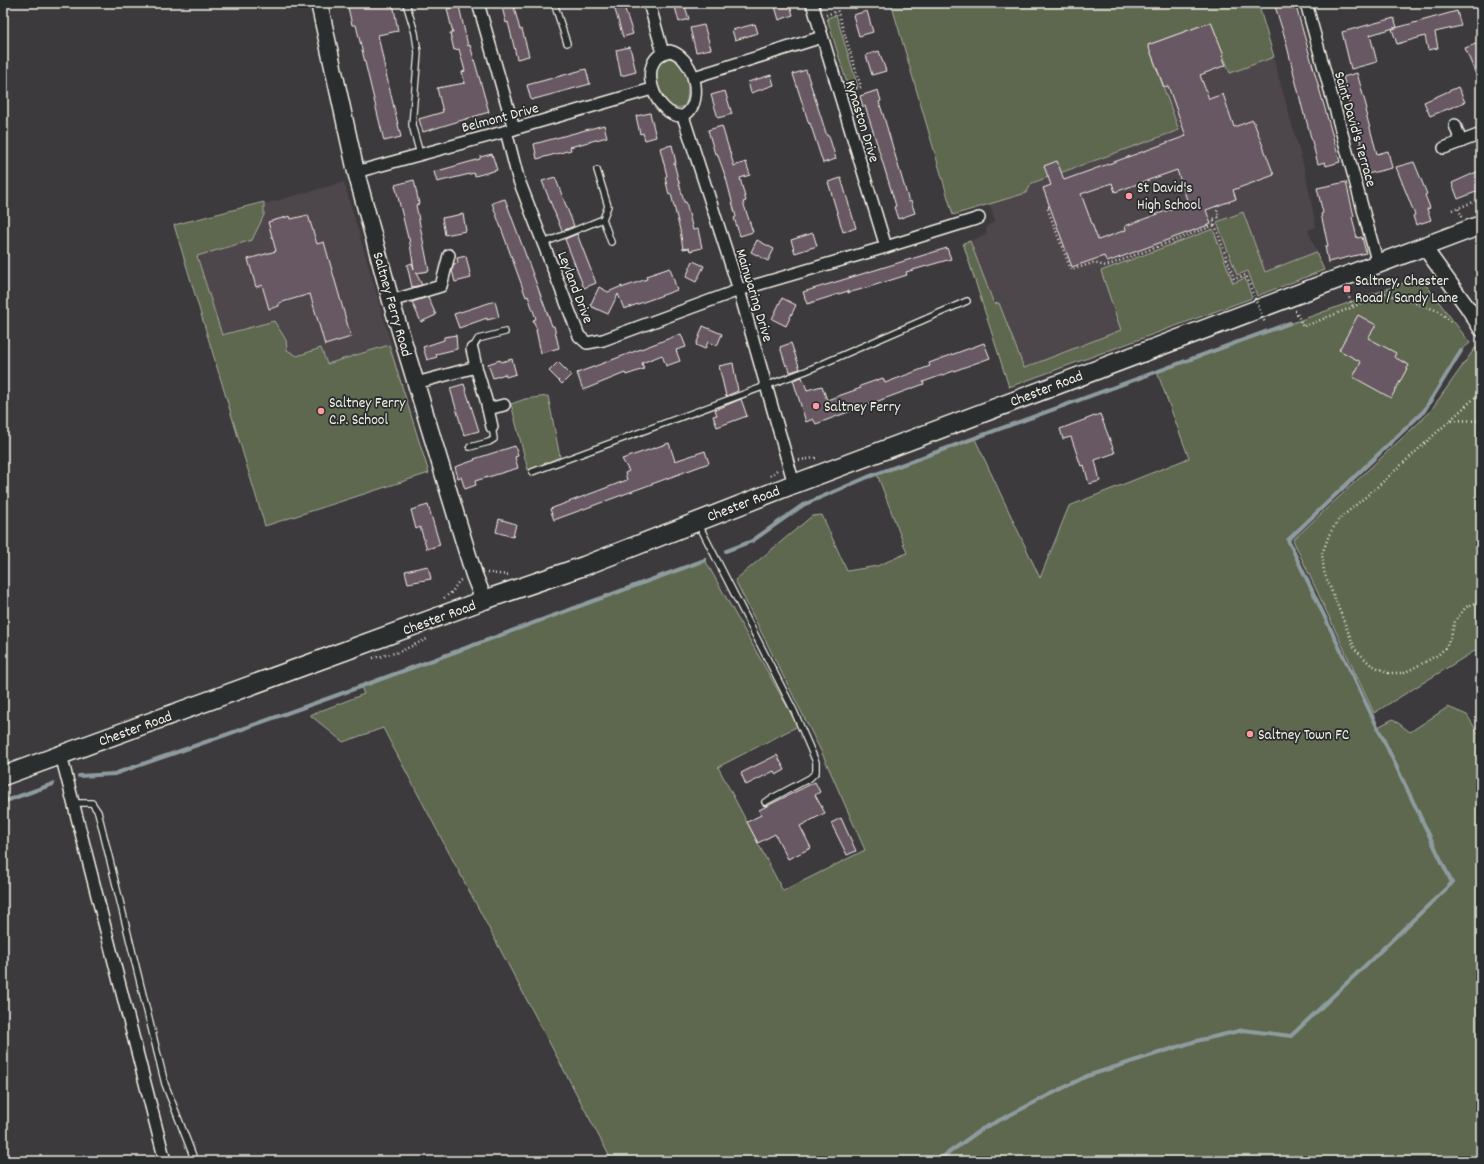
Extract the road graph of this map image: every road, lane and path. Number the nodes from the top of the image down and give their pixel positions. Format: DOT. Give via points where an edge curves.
graph roads {
  1 [pos="320,3"];
  2 [pos="406,3"];
  3 [pos="478,3"];
  4 [pos="554,3"];
  5 [pos="649,3"];
  6 [pos="812,3"];
  7 [pos="835,3"];
  8 [pos="1306,3"];
  9 [pos="822,37"];
  10 [pos="567,43"];
  11 [pos="662,53"];
  12 [pos="694,77"];
  13 [pos="652,89"];
  14 [pos="839,94"];
  15 [pos="683,116"];
  16 [pos="1455,125"];
  17 [pos="510,130"];
  18 [pos="1481,134"];
  19 [pos="1461,142"];
  20 [pos="1444,148"];
  21 [pos="420,154"];
  22 [pos="597,170"];
  23 [pos="356,172"];
  24 [pos="1481,199"];
  25 [pos="1216,206"];
  26 [pos="1049,207"];
  27 [pos="1458,208"];
  28 [pos="1452,210"];
  29 [pos="979,218"];
  30 [pos="603,219"];
  31 [pos="1463,220"];
  32 [pos="1215,225"];
  33 [pos="1481,225"];
  34 [pos="611,242"];
  35 [pos="544,243"];
  36 [pos="886,247"];
  37 [pos="1424,247"];
  38 [pos="449,255"];
  39 [pos="1378,264"];
  40 [pos="739,290"];
  41 [pos="391,301"];
  42 [pos="968,301"];
  43 [pos="1291,313"];
  44 [pos="1265,323"];
  45 [pos="1452,323"];
  46 [pos="1481,329"];
  47 [pos="505,332"];
  48 [pos="472,350"];
  49 [pos="476,367"];
  50 [pos="416,383"];
  51 [pos="766,386"];
  52 [pos="1481,392"];
  53 [pos="504,405"];
  54 [pos="488,409"];
  55 [pos="1452,420"];
  56 [pos="1481,421"];
  57 [pos="492,426"];
  58 [pos="470,448"];
  59 [pos="532,472"];
  60 [pos="794,484"];
  61 [pos="697,521"];
  62 [pos="484,600"];
  63 [pos="1481,601"];
  64 [pos="61,755"];
  65 [pos="3,776"];
  66 [pos="765,802"];
  67 [pos="73,803"];
  68 [pos="165,1161"];
  69 [pos="195,1161"];
  1 -- 23 [label="main road, Saltney Ferry Road"];
  2 -- 21 [label="lane" via="418,53 412,125"];
  3 -- 17 [label="street, Leyland Drive"];
  4 -- 10 [label="lane"];
  5 -- 11 [label="street"];
  6 -- 9 [label="street, Kynaston Drive"];
  7 -- 14 [label="path" via="861,88"];
  8 -- 39 [label="street, Saint David's Terrace"];
  9 -- 12 [label="street"];
  9 -- 14 [label="street, Kynaston Drive"];
  11 -- 12 [label="street" via="678,53"];
  11 -- 13 [label="street" via="651,69"];
  12 -- 15 [label="street" via="693,105"];
  13 -- 15 [label="street" via="667,110 674,115"];
  13 -- 17 [label="street, Belmont Drive"];
  14 -- 36 [label="street, Kynaston Drive"];
  15 -- 40 [label="street, Mainwaring Drive"];
  16 -- 19 [label="street"];
  17 -- 21 [label="street, Belmont Drive"];
  17 -- 35 [label="street, Leyland Drive" via="518,178"];
  18 -- 19 [label="street"];
  19 -- 20 [label="street"];
  21 -- 23 [label="street, Belmont Drive"];
  22 -- 30 [label="lane" via="608,206"];
  23 -- 41 [label="main road, Saltney Ferry Road"];
  24 -- 27 [label="path"];
  25 -- 32 [label="path" via="1219,217 1213,219"];
  26 -- 32 [label="path" via="1071,270 1093,263 1106,266"];
  27 -- 28 [label="path"];
  27 -- 31 [label="path"];
  29 -- 36 [label="street"];
  30 -- 34 [label="lane"];
  30 -- 35 [label="lane"];
  32 -- 44 [label="path, bridge" via="1234,279 1246,275"];
  33 -- 37 [label="main road, Chester Road"];
  35 -- 40 [label="street, Leyland Drive" via="579,336 587,343 603,340"];
  36 -- 40 [label="street"];
  37 -- 39 [label="main road, Chester Road"];
  37 -- 46 [label="street"];
  38 -- 41 [label="street" via="441,286"];
  39 -- 60 [label="main road, Chester Road"];
  40 -- 51 [label="street, Mainwaring Drive"];
  41 -- 50 [label="main road, Saltney Ferry Road"];
  42 -- 51 [label="lane"];
  43 -- 45 [label="path" via="1296,311 1303,327 1382,292 1439,311"];
  47 -- 48 [label="lane" via="478,339"];
  48 -- 49 [label="street"];
  49 -- 50 [label="street"];
  49 -- 54 [label="street"];
  50 -- 62 [label="main road, Saltney Ferry Road" via="474,575"];
  51 -- 59 [label="lane"];
  51 -- 60 [label="street, Mainwaring Drive"];
  52 -- 55 [label="path"];
  53 -- 54 [label="street"];
  54 -- 57 [label="street"];
  55 -- 56 [label="path"];
  55 -- 63 [label="path" via="1338,520 1322,554 1324,572 1355,650 1370,664 1388,673 1404,673 1438,655 1446,647 1455,621 1466,607"];
  57 -- 58 [label="lane" via="494,439"];
  60 -- 61 [label="main road, Chester Road"];
  61 -- 62 [label="main road, Chester Road" via="584,566"];
  61 -- 66 [label="lane" via="794,711 816,762 816,772 810,778"];
  62 -- 64 [label="main road, Chester Road"];
  64 -- 65 [label="main road, Chester Road"];
  64 -- 67 [label="street"];
  67 -- 68 [label="street"];
  67 -- 69 [label="lane" via="92,803 98,812 165,1084"];
}
